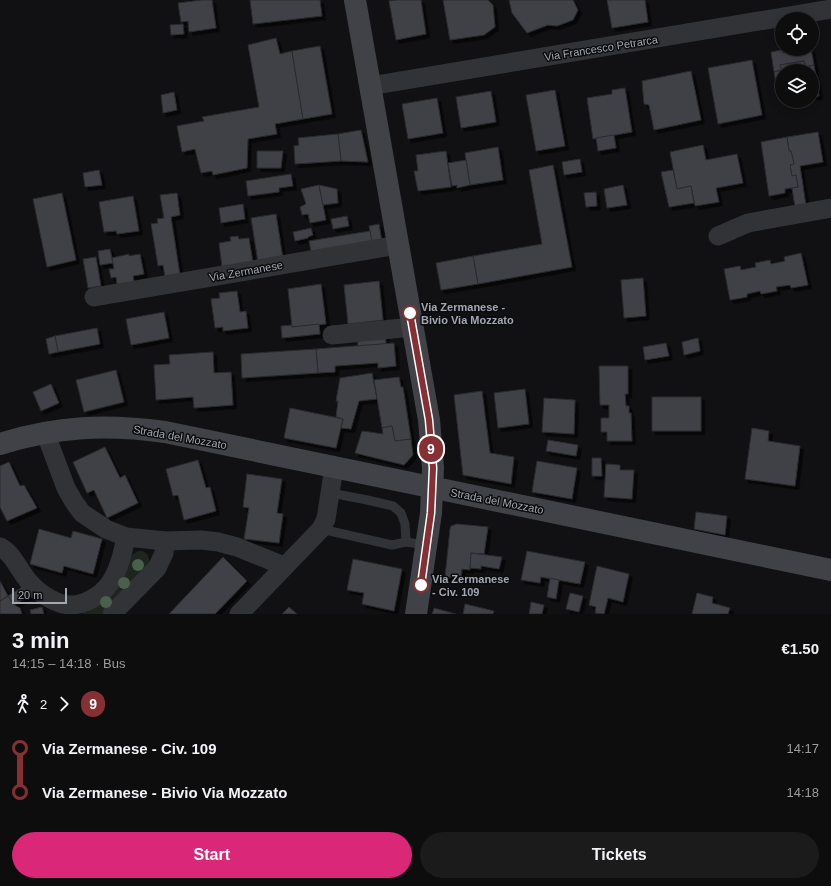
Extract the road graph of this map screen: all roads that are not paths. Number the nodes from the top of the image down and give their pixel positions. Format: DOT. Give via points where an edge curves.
graph roads {
  1 [pos="355,0"];
  2 [pos="831,9"];
  3 [pos="370,86"];
  4 [pos="831,208"];
  5 [pos="718,236"];
  6 [pos="398,245"];
  7 [pos="94,297"];
  8 [pos="413,327"];
  9 [pos="332,335"];
  10 [pos="44,432"];
  11 [pos="0,444"];
  12 [pos="334,467"];
  13 [pos="432,488"];
  14 [pos="331,493"];
  15 [pos="321,529"];
  16 [pos="126,538"];
  17 [pos="165,541"];
  18 [pos="416,544"];
  19 [pos="0,547"];
  20 [pos="284,566"];
  21 [pos="831,570"];
  22 [pos="70,610"];
  23 [pos="112,614"];
  24 [pos="239,614"];
  25 [pos="416,614"];
  1 -- 3 [label="street"];
  2 -- 3 [label="street, Via Francesco Petrarca"];
  3 -- 6 [label="street"];
  4 -- 5 [label="street" via="748,223"];
  6 -- 7 [label="street, Via Zermanese"];
  6 -- 8 [label="street"];
  8 -- 9 [label="street"];
  8 -- 13 [label="street" via="429,420"];
  10 -- 11 [label="street, Strada del Mozzato"];
  10 -- 12 [label="street, Strada del Mozzato" via="115,427 138,429"];
  10 -- 16 [label="street" via="66,488 82,513"];
  12 -- 13 [label="street, Strada del Mozzato"];
  12 -- 14 [label="street"];
  13 -- 18 [label="street"];
  13 -- 21 [label="street, Strada del Mozzato"];
  14 -- 15 [label="street" via="326,519"];
  14 -- 18 [label="lane" via="393,506 401,513"];
  15 -- 18 [label="lane" via="392,545"];
  15 -- 20 [label="street"];
  16 -- 17 [label="street"];
  16 -- 22 [label="street" via="123,554 110,583 95,597"];
  17 -- 20 [label="street" via="218,542"];
  17 -- 23 [label="street" via="164,553 157,568"];
  18 -- 25 [label="street"];
  19 -- 22 [label="street" via="9,553 30,584"];
  20 -- 24 [label="street"];
}
